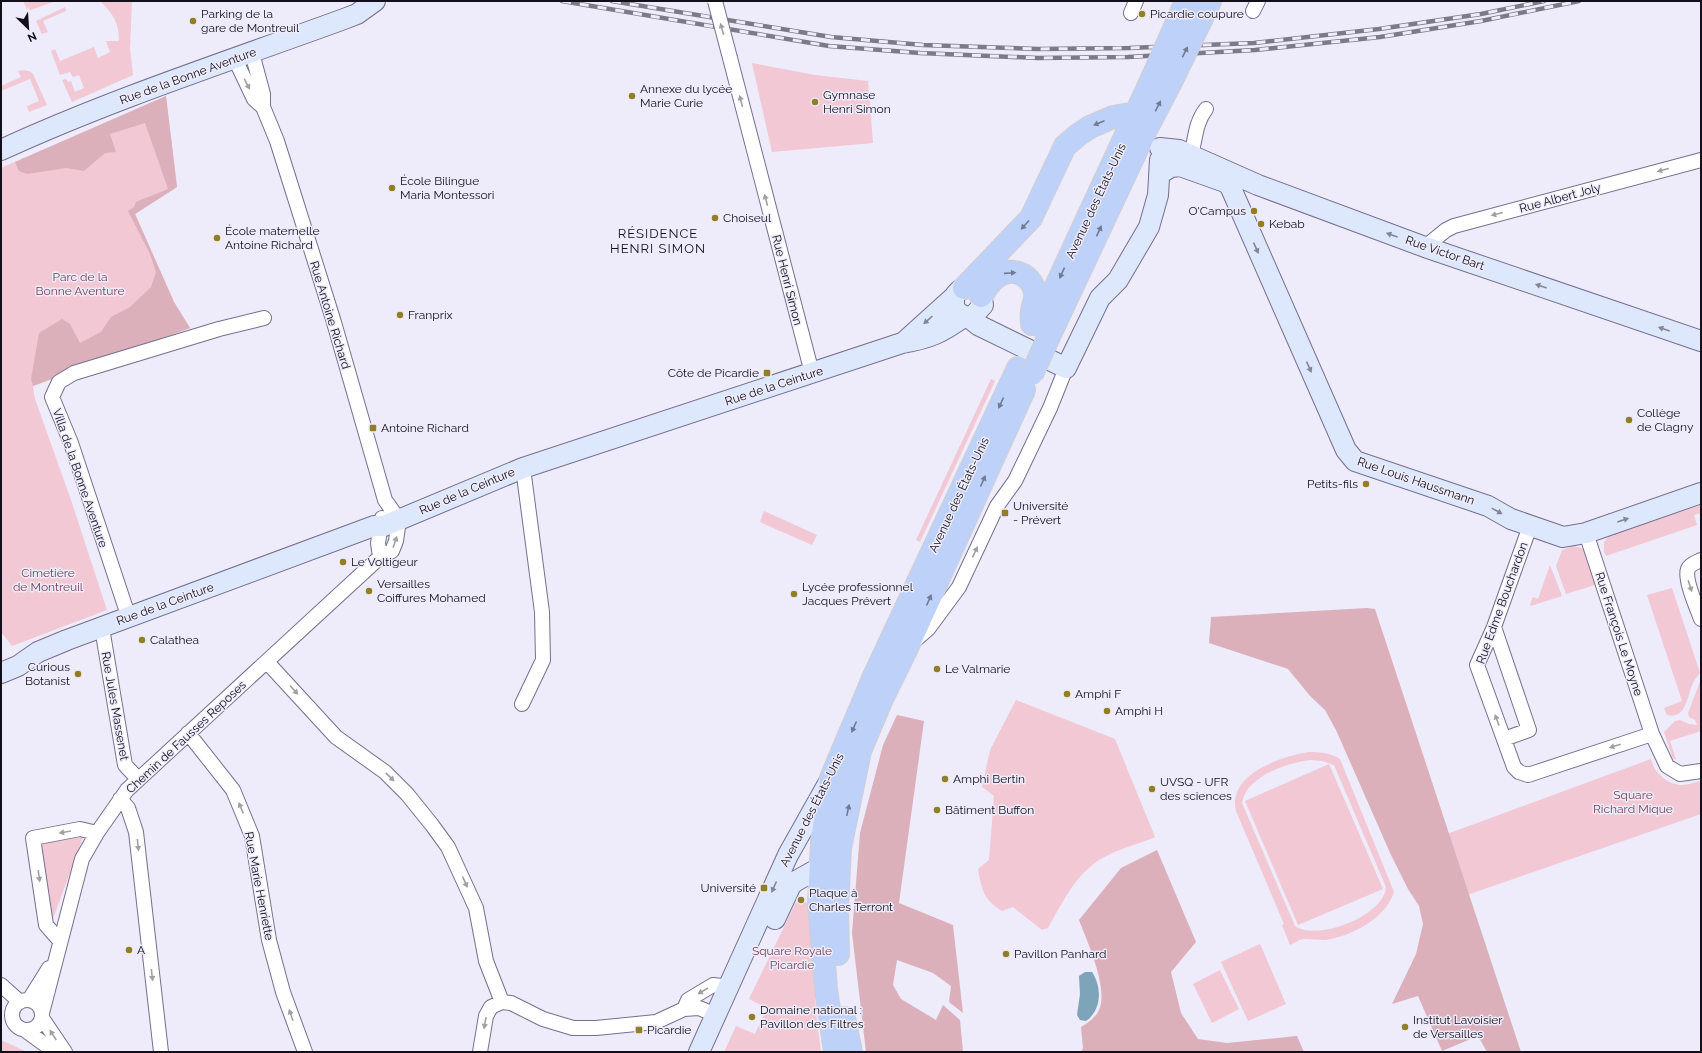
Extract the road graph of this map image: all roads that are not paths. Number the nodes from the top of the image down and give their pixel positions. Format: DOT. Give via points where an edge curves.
graph roads {
  1 [pos="375,1"];
  2 [pos="715,1"];
  3 [pos="1186,1"];
  4 [pos="1205,10"];
  5 [pos="244,56"];
  6 [pos="1159,84"];
  7 [pos="1206,110"];
  8 [pos="1141,121"];
  9 [pos="1160,148"];
  10 [pos="1,150"];
  11 [pos="1701,160"];
  12 [pos="1189,161"];
  13 [pos="1161,173"];
  14 [pos="1258,185"];
  15 [pos="1238,204"];
  16 [pos="1425,247"];
  17 [pos="969,303"];
  18 [pos="264,318"];
  19 [pos="1039,340"];
  20 [pos="1701,341"];
  21 [pos="1066,368"];
  22 [pos="1025,371"];
  23 [pos="812,373"];
  24 [pos="523,468"];
  25 [pos="1701,493"];
  26 [pos="386,503"];
  27 [pos="399,520"];
  28 [pos="379,526"];
  29 [pos="1530,526"];
  30 [pos="1586,533"];
  31 [pos="380,557"];
  32 [pos="1701,560"];
  33 [pos="129,618"];
  34 [pos="1701,619"];
  35 [pos="1494,627"];
  36 [pos="102,628"];
  37 [pos="907,648"];
  38 [pos="38,652"];
  39 [pos="1,660"];
  40 [pos="267,662"];
  41 [pos="1,673"];
  42 [pos="522,704"];
  43 [pos="188,733"];
  44 [pos="1654,738"];
  45 [pos="1504,739"];
  46 [pos="1701,771"];
  47 [pos="831,778"];
  48 [pos="138,779"];
  49 [pos="120,799"];
  50 [pos="97,833"];
  51 [pos="840,848"];
  52 [pos="821,867"];
  53 [pos="60,941"];
  54 [pos="56,958"];
  55 [pos="1,985"];
  56 [pos="730,987"];
  57 [pos="25,1001"];
  58 [pos="502,1002"];
  59 [pos="734,1006"];
  60 [pos="684,1009"];
  61 [pos="7,1013"];
  62 [pos="716,1014"];
  63 [pos="42,1015"];
  64 [pos="25,1030"];
  65 [pos="55,1052"];
  66 [pos="65,1052"];
  67 [pos="161,1052"];
  68 [pos="305,1052"];
  69 [pos="480,1052"];
  70 [pos="699,1052"];
  71 [pos="714,1052"];
  72 [pos="835,1052"];
  73 [pos="851,1052"];
  1 -- 5 [label="street, Rue de la Bonne Aventure" via="357,14"];
  23 -- 2 [label="street, Rue Henri Simon, one-way, bridge"];
  3 -- 6 [label="main road, Avenue des États-Unis, bridge" via="1177,22"];
  6 -- 4 [label="main road, Avenue des États-Unis, one-way, bridge"];
  5 -- 10 [label="street, Rue de la Bonne Aventure" via="67,121"];
  5 -- 26 [label="street, Rue Antoine Richard" via="263,94 263,106 277,141 333,319"];
  6 -- 8 [label="main road, Avenue des États-Unis"];
  7 -- 12 [label="street" via="1196,127"];
  8 -- 9 [label="street, Avenue des États-Unis" via="1157,135"];
  8 -- 17 [label="main road, one-way" via="1113,117 1090,127 1065,146 1031,218"];
  8 -- 19 [label="main road, Avenue des États-Unis"];
  9 -- 12 [label="street" via="1179,150"];
  9 -- 13 [label="street, Avenue des États-Unis"];
  11 -- 16 [label="street, Rue Albert Joly, one-way" via="1454,226"];
  12 -- 13 [label="street"];
  12 -- 14 [label="street, Rue Victor Bart"];
  12 -- 15 [label="street" via="1230,186"];
  13 -- 21 [label="street, Avenue des États-Unis" via="1149,227 1118,280 1100,298"];
  14 -- 15 [label="street"];
  16 -- 14 [label="street, Rue Victor Bart, one-way"];
  15 -- 29 [label="street, Rue Louis Haussmann, one-way" via="1349,455 1355,461 1488,506"];
  20 -- 16 [label="street, Rue Victor Bart, one-way"];
  17 -- 19 [label="main road, one-way" via="1000,274 1018,272 1032,283 1036,297 1031,312"];
  17 -- 21 [label="street" via="1003,337"];
  17 -- 23 [label="street, Rue de la Ceinture" via="902,343"];
  18 -- 33 [label="street, Villa de la Bonne Aventure" via="74,373 59,382 52,397 71,443"];
  19 -- 22 [label="main road, Avenue des États-Unis"];
  37 -- 21 [label="street, Avenue des États-Unis, one-way" via="928,629 959,587 997,506 1015,481"];
  37 -- 22 [label="main road, Avenue des États-Unis, one-way"];
  22 -- 47 [label="main road, Avenue des États-Unis, one-way" via="873,679"];
  23 -- 24 [label="street, Rue de la Ceinture"];
  24 -- 27 [label="street, Rue de la Ceinture"];
  24 -- 42 [label="street" via="542,612 543,660"];
  30 -- 25 [label="street, Rue Louis Haussmann, one-way"];
  26 -- 27 [label="street, Rue Antoine Richard"];
  26 -- 28 [label="street"];
  27 -- 28 [label="street, Rue de la Ceinture"];
  31 -- 27 [label="street, Chemin de Fausses Reposes, one-way" via="392,551"];
  28 -- 31 [label="street"];
  28 -- 33 [label="street, Rue de la Ceinture"];
  29 -- 30 [label="street, Rue Louis Haussmann" via="1563,537"];
  29 -- 35 [label="street, Rue Edme Bouchardon"];
  30 -- 44 [label="street, Rue François Le Moyne"];
  31 -- 40 [label="street, Chemin de Fausses Reposes"];
  32 -- 34 [label="street, one-way" via="1688,570 1688,580"];
  33 -- 36 [label="street, Rue de la Ceinture"];
  45 -- 35 [label="street, Rue Edme Bouchardon, one-way" via="1477,665"];
  35 -- 45 [label="street" via="1528,730"];
  36 -- 38 [label="street, Rue de la Ceinture"];
  36 -- 48 [label="street, Rue Jules Massenet" via="125,765"];
  51 -- 37 [label="main road, Avenue des États-Unis, one-way" via="860,751"];
  38 -- 39 [label="street, Rue de la Ceinture" via="14,655"];
  38 -- 41 [label="street, Rue de la Ceinture" via="18,666"];
  40 -- 43 [label="street, Chemin de Fausses Reposes"];
  40 -- 58 [label="street, one-way" via="336,737 385,772 407,794 448,847 476,908 486,960"];
  43 -- 48 [label="street, Chemin de Fausses Reposes"];
  68 -- 43 [label="street, Rue Marie Henriette, one-way" via="283,992 269,940 252,836 233,790"];
  44 -- 45 [label="street, Rue Edme Bouchardon, one-way" via="1528,775 1514,767"];
  44 -- 46 [label="street, Rue François Le Moyne" via="1667,766 1680,774"];
  47 -- 52 [label="main road"];
  47 -- 56 [label="street, Avenue des États-Unis, one-way" via="788,855"];
  48 -- 49 [label="street, Chemin de Fausses Reposes"];
  49 -- 50 [label="street, Chemin de Fausses Reposes"];
  49 -- 67 [label="street, one-way" via="128,808 136,832"];
  50 -- 53 [label="street, Chemin de Fausses Reposes" via="82,859"];
  50 -- 53 [label="street, one-way" via="80,829 33,838 46,925"];
  51 -- 52 [label="street, Avenue des États-Unis"];
  51 -- 73 [label="main road" via="836,928 845,1025"];
  52 -- 59 [label="street, Avenue des États-Unis" via="796,880 790,888"];
  52 -- 72 [label="main road" via="819,903 826,989"];
  53 -- 54 [label="street, Chemin de Fausses Reposes"];
  54 -- 57 [label="street, Chemin de Fausses Reposes"];
  54 -- 63 [label="street, Chemin de Fausses Reposes"];
  55 -- 57 [label="street"];
  56 -- 59 [label="street"];
  56 -- 60 [label="street, one-way" via="713,985 688,1000"];
  56 -- 62 [label="street, Avenue des États-Unis"];
  57 -- 61 [label="street"];
  57 -- 63 [label="street" via="38,1004"];
  58 -- 60 [label="street" via="511,1003 543,1019 573,1028 656,1022"];
  58 -- 69 [label="street, one-way" via="491,1007 486,1016"];
  59 -- 62 [label="street"];
  59 -- 71 [label="street, Avenue des États-Unis"];
  60 -- 62 [label="street" via="699,1008"];
  61 -- 64 [label="street" via="17,1026"];
  62 -- 70 [label="street, Avenue des États-Unis"];
  63 -- 64 [label="street" via="38,1026"];
  66 -- 63 [label="street, one-way"];
  64 -- 65 [label="street"];
}
